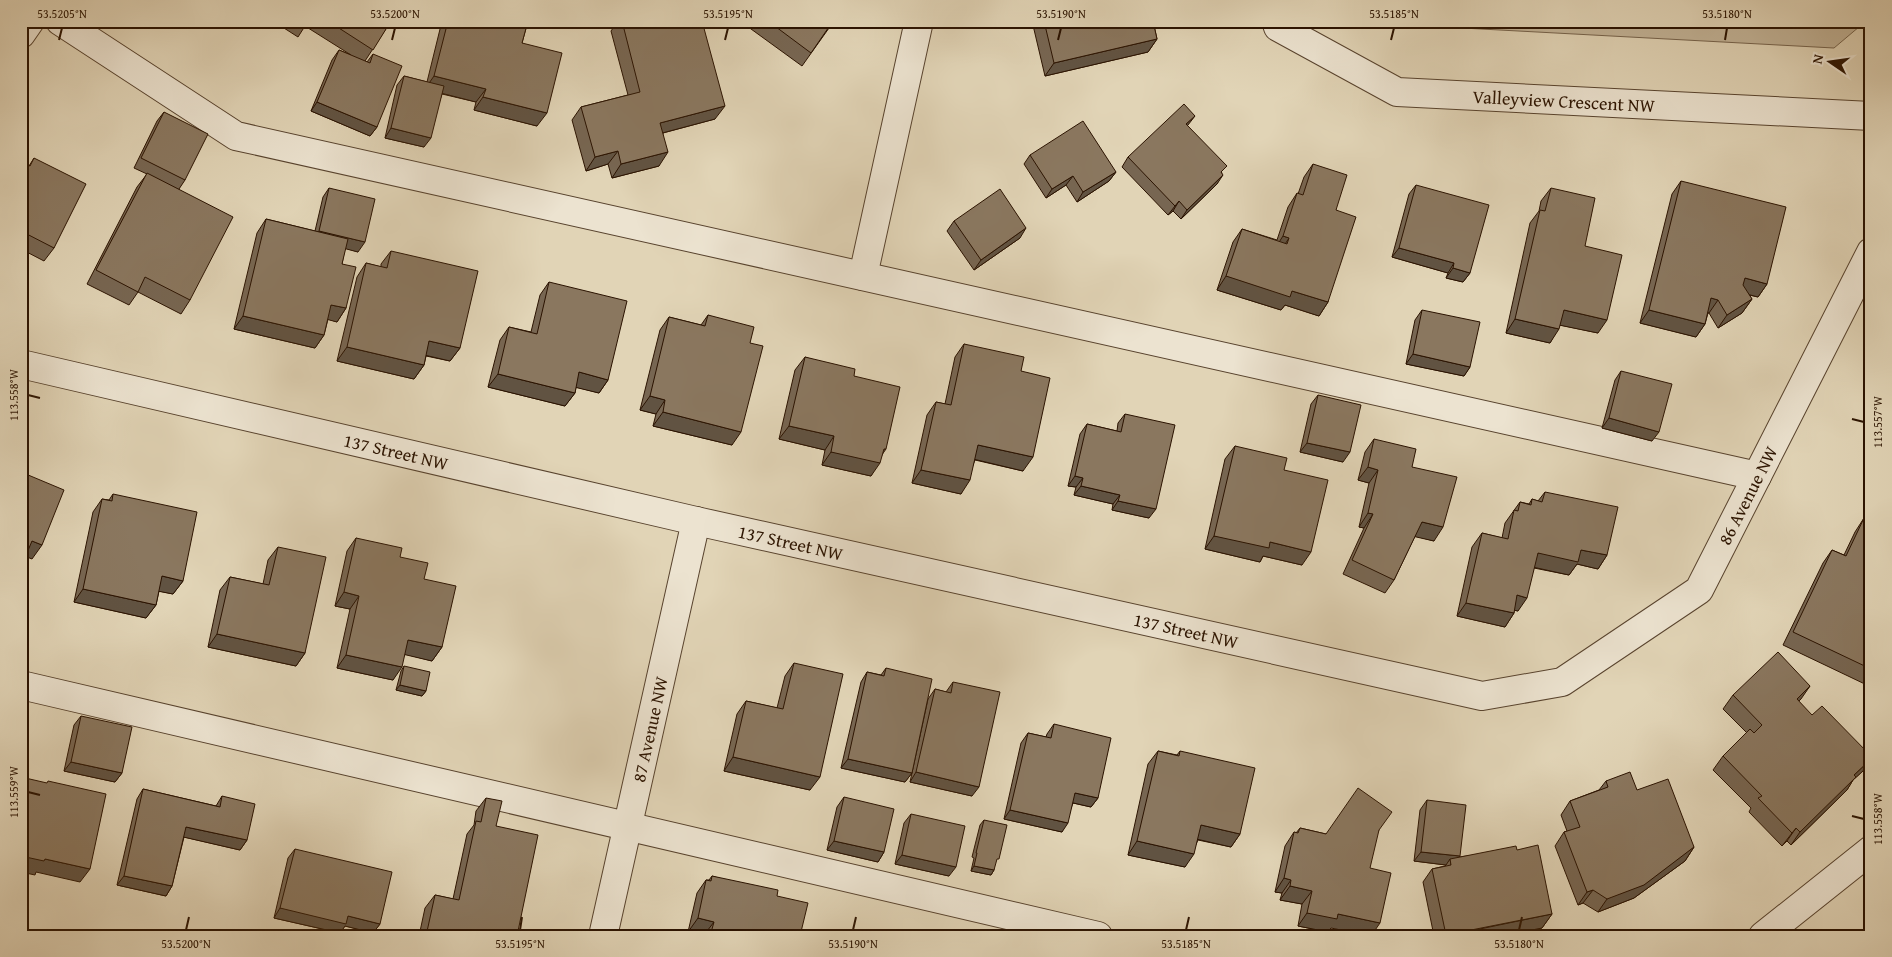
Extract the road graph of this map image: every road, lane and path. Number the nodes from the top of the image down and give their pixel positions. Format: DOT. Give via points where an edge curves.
graph roads {
  1 [pos="30,21"];
  2 [pos="60,21"];
  3 [pos="919,21"];
  4 [pos="1276,21"];
  5 [pos="21,34"];
  6 [pos="1871,116"];
  7 [pos="1871,252"];
  8 [pos="863,276"];
  9 [pos="21,364"];
  10 [pos="1757,476"];
  11 [pos="696,521"];
  12 [pos="1562,682"];
  13 [pos="21,685"];
  14 [pos="627,827"];
  15 [pos="1871,850"];
  16 [pos="603,936"];
  17 [pos="1098,936"];
  18 [pos="1763,936"];
  1 -- 5 [label="street"];
  2 -- 8 [label="street" via="236,136"];
  3 -- 8 [label="street"];
  4 -- 6 [label="street, Valleyview Crescent NW" via="1278,28 1397,92"];
  7 -- 10 [label="street, 86 Avenue NW"];
  8 -- 10 [label="street"];
  9 -- 11 [label="street, 137 Street NW"];
  10 -- 12 [label="street, 86 Avenue NW" via="1699,590"];
  11 -- 12 [label="street, 137 Street NW" via="1482,696"];
  11 -- 14 [label="street, 87 Avenue NW"];
  13 -- 14 [label="street"];
  14 -- 16 [label="street, 87 Avenue NW"];
  14 -- 17 [label="street"];
  15 -- 18 [label="street"];
}
